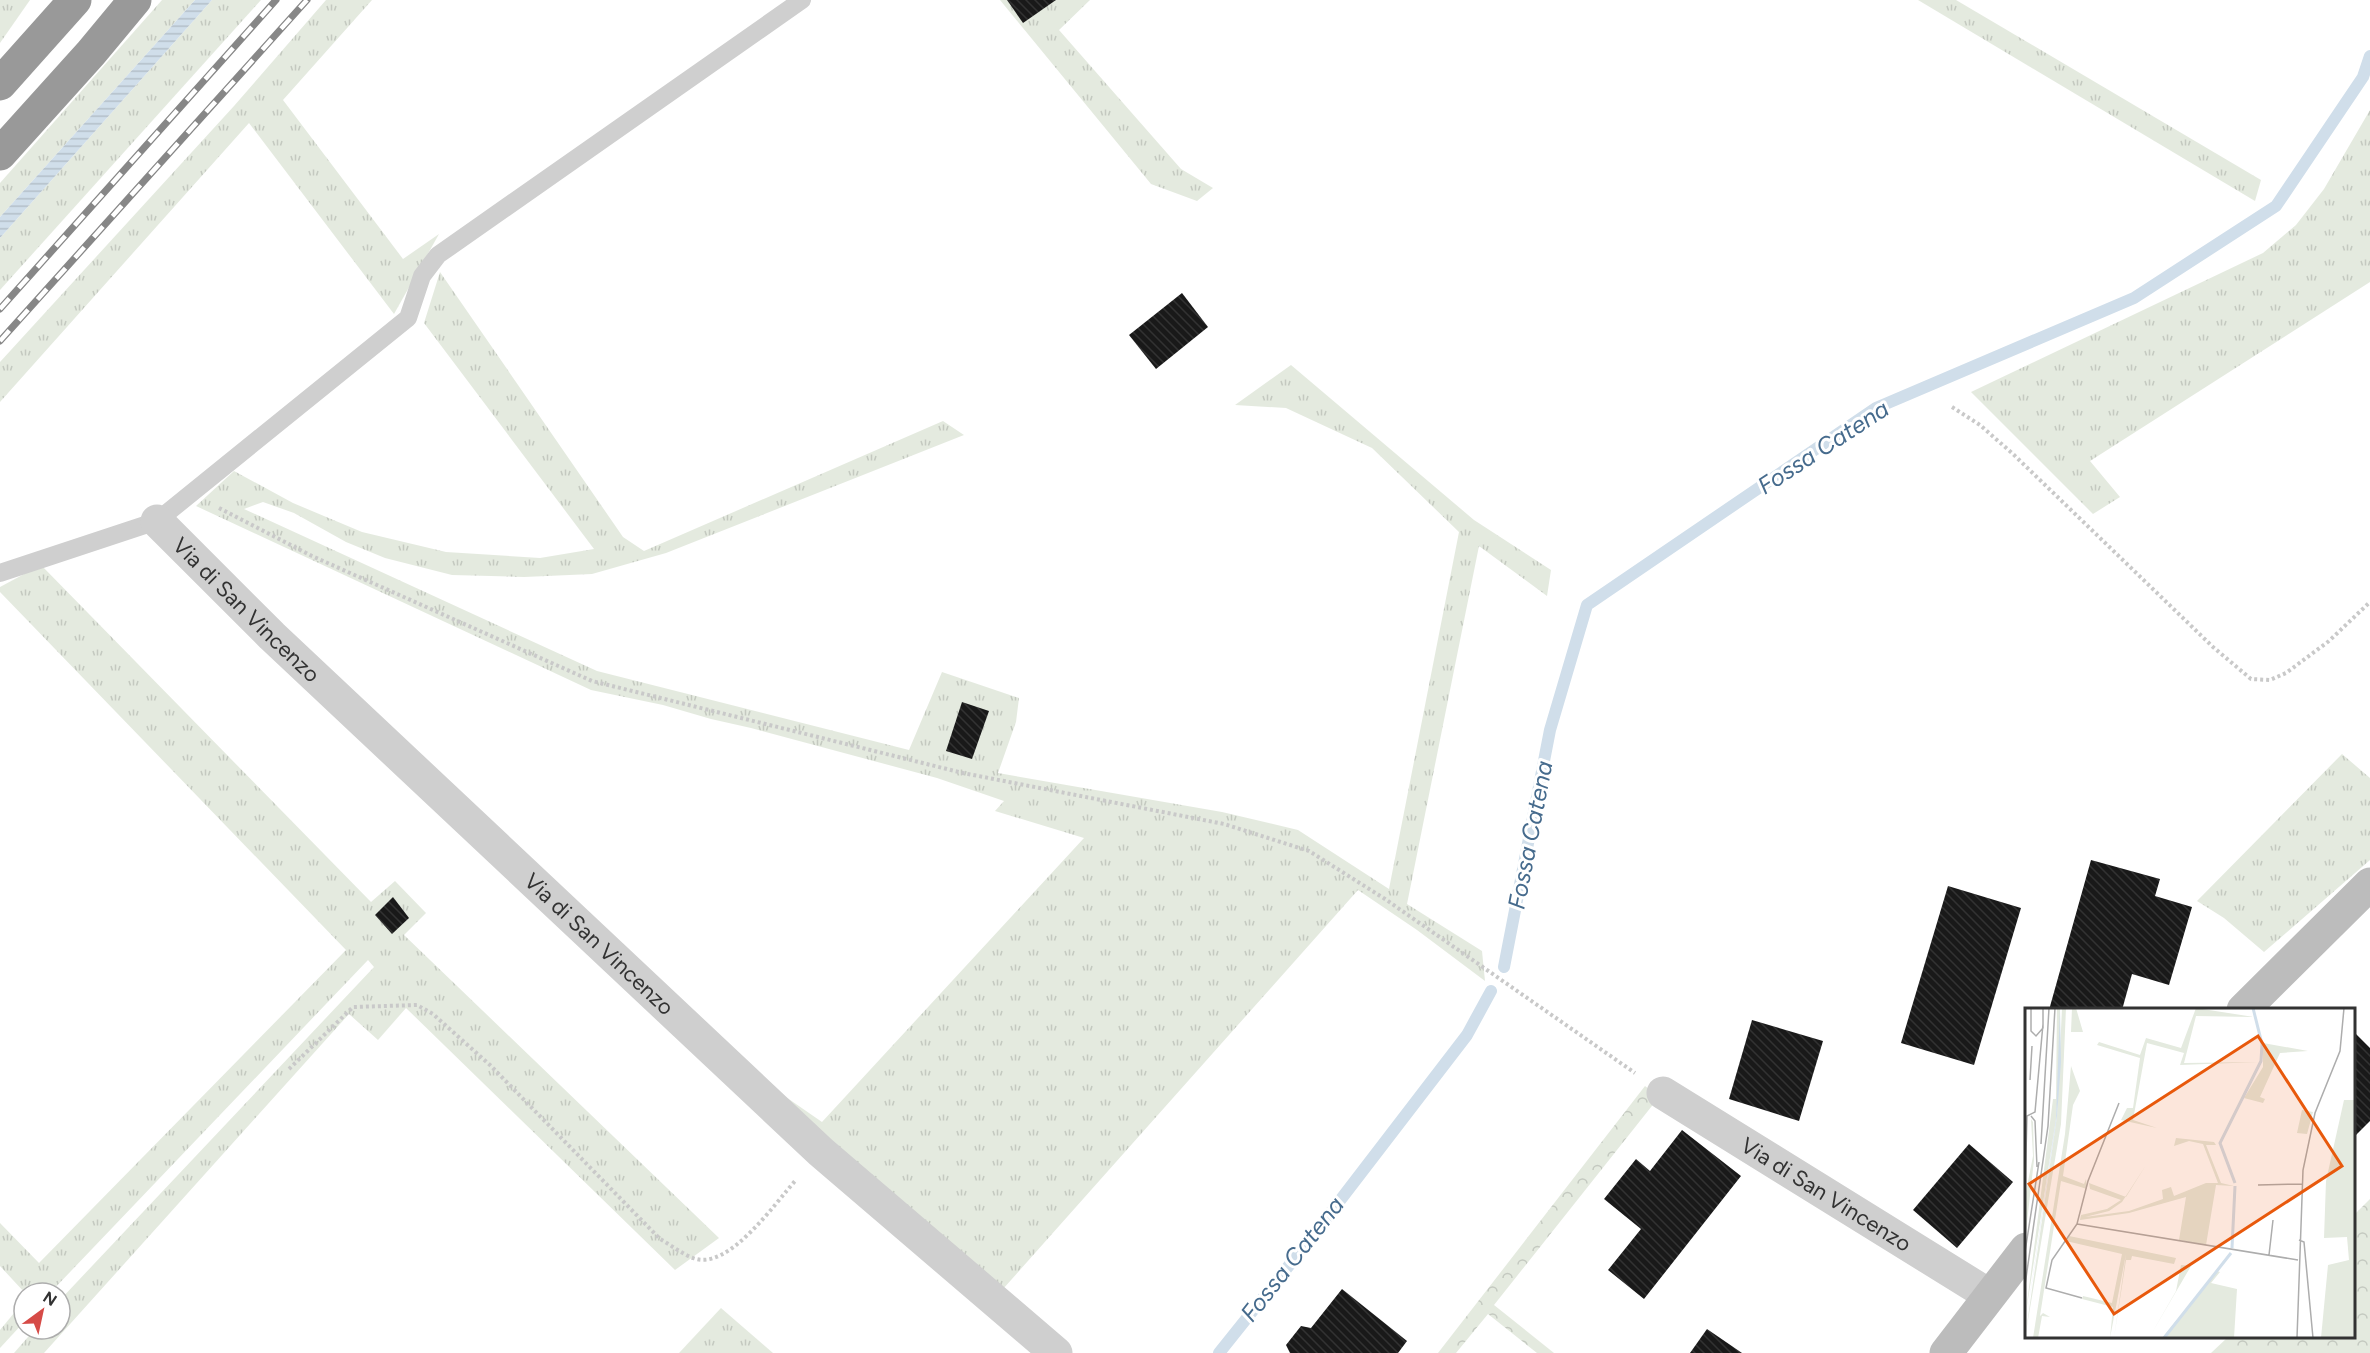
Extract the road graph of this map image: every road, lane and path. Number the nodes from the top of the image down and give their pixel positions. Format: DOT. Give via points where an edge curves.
graph roads {
  1 [pos="135,0"];
  2 [pos="802,0"];
  3 [pos="70,5"];
  4 [pos="0,84"];
  5 [pos="0,154"];
  6 [pos="1952,407"];
  7 [pos="191,495"];
  8 [pos="157,521"];
  9 [pos="0,573"];
  10 [pos="2370,602"];
  11 [pos="2370,884"];
  12 [pos="2245,1008"];
  13 [pos="289,1069"];
  14 [pos="1663,1093"];
  15 [pos="821,1152"];
  16 [pos="2025,1250"];
  17 [pos="1989,1295"];
  18 [pos="1056,1353"];
  19 [pos="1946,1353"];
  1 -- 5 [label="highway"];
  2 -- 7 [label="lane" via="438,255 422,276 408,318"];
  3 -- 4 [label="highway"];
  6 -- 10 [label="path" via="1980,425 2021,461 2251,679 2270,680 2286,673 2330,641"];
  7 -- 8 [label="lane"];
  7 -- 14 [label="path" via="312,556 592,681 963,773 1224,824 1309,851 1385,898"];
  8 -- 9 [label="lane"];
  8 -- 15 [label="street, Via di San Vincenzo" via="272,636"];
  11 -- 12 [label="main road"];
  13 -- 15 [label="path" via="353,1007 417,1005 433,1014 490,1065 660,1239 694,1259 717,1258 735,1248"];
  14 -- 17 [label="street, Via di San Vincenzo"];
  15 -- 18 [label="street, Via di San Vincenzo"];
  16 -- 17 [label="main road"];
  17 -- 19 [label="main road"];
}
